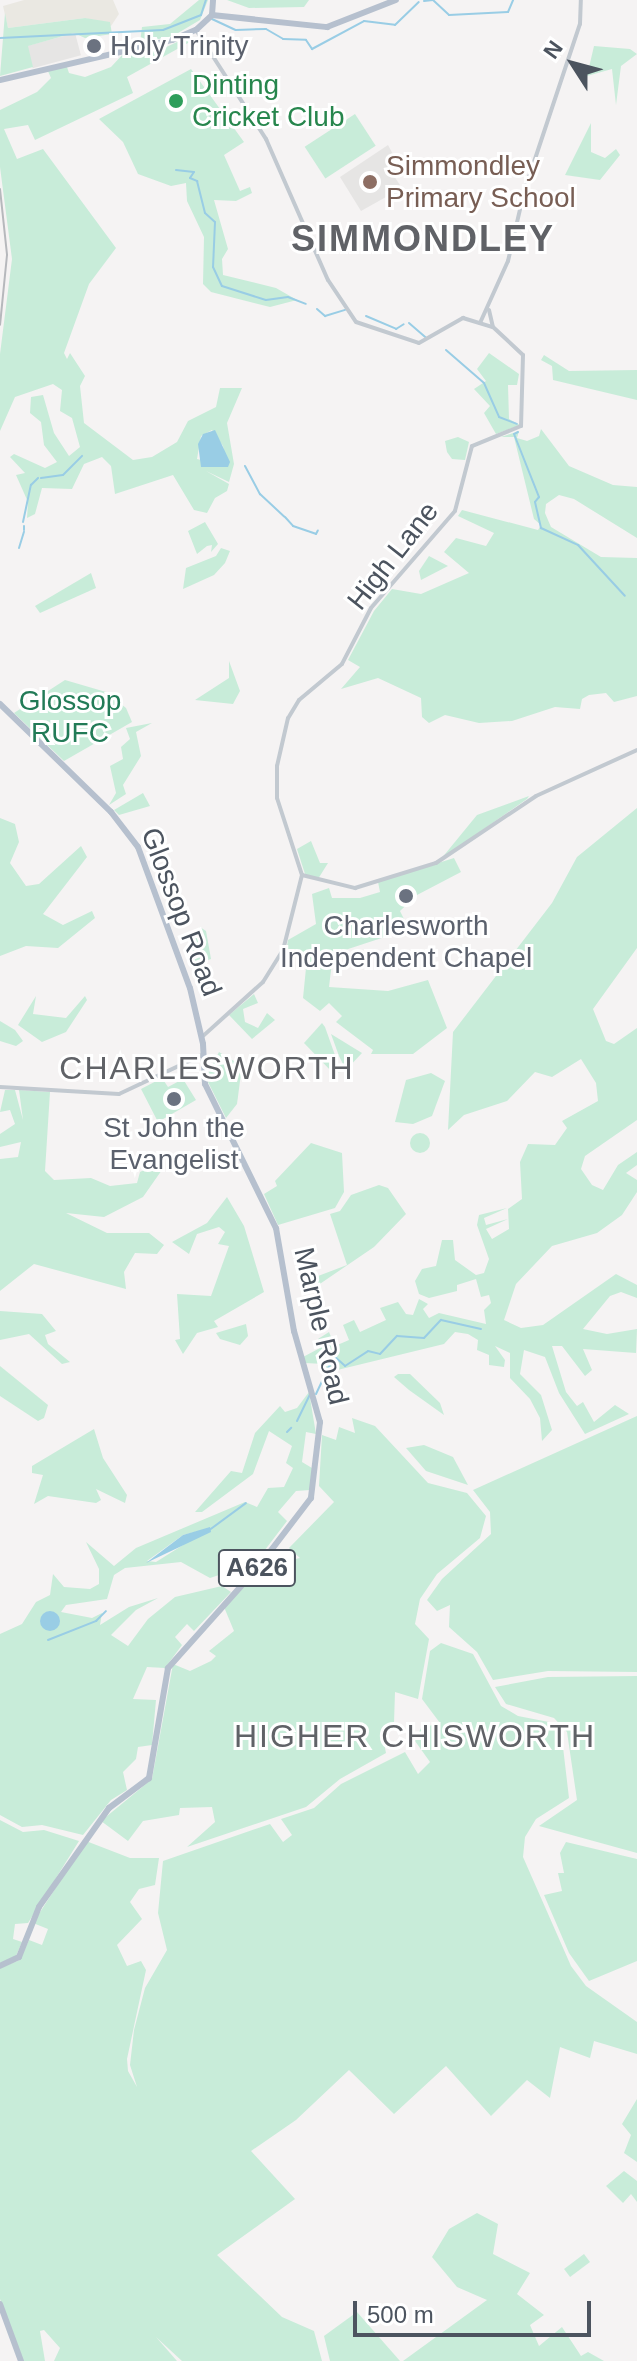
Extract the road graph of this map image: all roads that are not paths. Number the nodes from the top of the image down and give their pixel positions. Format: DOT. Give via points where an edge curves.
graph roads {
  1 [pos="213,0"];
  2 [pos="396,0"];
  3 [pos="581,0"];
  4 [pos="212,15"];
  5 [pos="196,30"];
  6 [pos="0,80"];
  7 [pos="489,309"];
  8 [pos="480,323"];
  9 [pos="493,327"];
  10 [pos="0,704"];
  11 [pos="637,750"];
  12 [pos="302,875"];
  13 [pos="202,1040"];
  14 [pos="202,1055"];
  15 [pos="0,1087"];
  16 [pos="0,1966"];
  17 [pos="0,2304"];
  18 [pos="21,2361"];
  1 -- 4 [label="main road"];
  2 -- 4 [label="main road" via="327,27"];
  3 -- 7 [label="street" via="580,24"];
  4 -- 5 [label="main road"];
  5 -- 6 [label="main road"];
  5 -- 8 [label="street" via="266,139 328,280 356,322 419,343 456,319"];
  7 -- 8 [label="street"];
  7 -- 9 [label="street"];
  8 -- 9 [label="street"];
  9 -- 12 [label="street, High Lane" via="523,355 521,426 472,446 467,484 455,511 371,608 342,664 299,700 288,718 277,766 277,798"];
  10 -- 13 [label="main road, Glossop Road / A626" via="133,837 183,964"];
  11 -- 12 [label="street" via="536,796 451,856 355,888"];
  12 -- 13 [label="street" via="283,950 269,975"];
  13 -- 14 [label="main road, Marple Road / A626"];
  14 -- 15 [label="street" via="119,1094"];
  14 -- 16 [label="main road, Marple Road / A626" via="210,1095 276,1228 320,1422 311,1498 245,1582 171,1662 153,1737 151,1775 112,1805 85,1839 39,1907 19,1957"];
  17 -- 18 [label="main road"];
}
